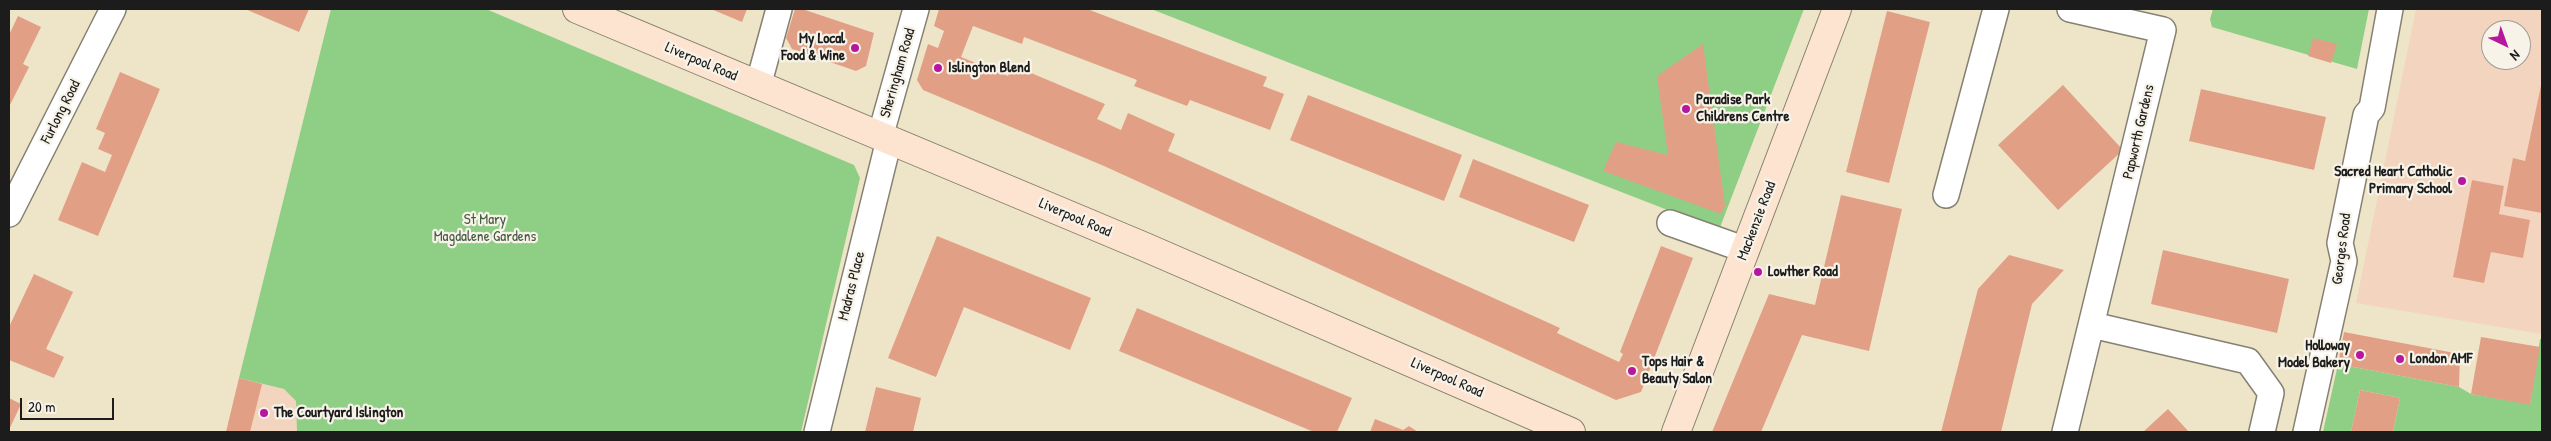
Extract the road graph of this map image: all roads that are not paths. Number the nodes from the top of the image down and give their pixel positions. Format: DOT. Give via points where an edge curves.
graph roads {
  1 [pos="113,9"];
  2 [pos="577,9"];
  3 [pos="779,9"];
  4 [pos="916,9"];
  5 [pos="1837,9"];
  6 [pos="1996,9"];
  7 [pos="2070,9"];
  8 [pos="2390,9"];
  9 [pos="758,86"];
  10 [pos="885,139"];
  11 [pos="1946,195"];
  12 [pos="9,214"];
  13 [pos="1670,223"];
  14 [pos="1746,250"];
  15 [pos="2089,336"];
  16 [pos="817,432"];
  17 [pos="1570,432"];
  18 [pos="1676,432"];
  19 [pos="2065,432"];
  20 [pos="2262,432"];
  21 [pos="2306,432"];
  1 -- 12 [label="street, Furlong Road"];
  2 -- 9 [label="main road, Liverpool Road"];
  3 -- 9 [label="street"];
  4 -- 10 [label="street, Sheringham Road"];
  5 -- 14 [label="main road, Mackenzie Road"];
  6 -- 11 [label="street"];
  7 -- 15 [label="street, Papworth Gardens" via="2163,30"];
  8 -- 21 [label="street, Georges Road" via="2372,108 2366,115 2341,234 2344,261"];
  9 -- 10 [label="main road, Liverpool Road"];
  10 -- 16 [label="street, Madras Place"];
  10 -- 17 [label="main road, Liverpool Road" via="1102,229"];
  13 -- 14 [label="street"];
  14 -- 18 [label="main road, Mackenzie Road"];
  15 -- 19 [label="street"];
  15 -- 20 [label="street" via="2248,361 2271,393"];
}
